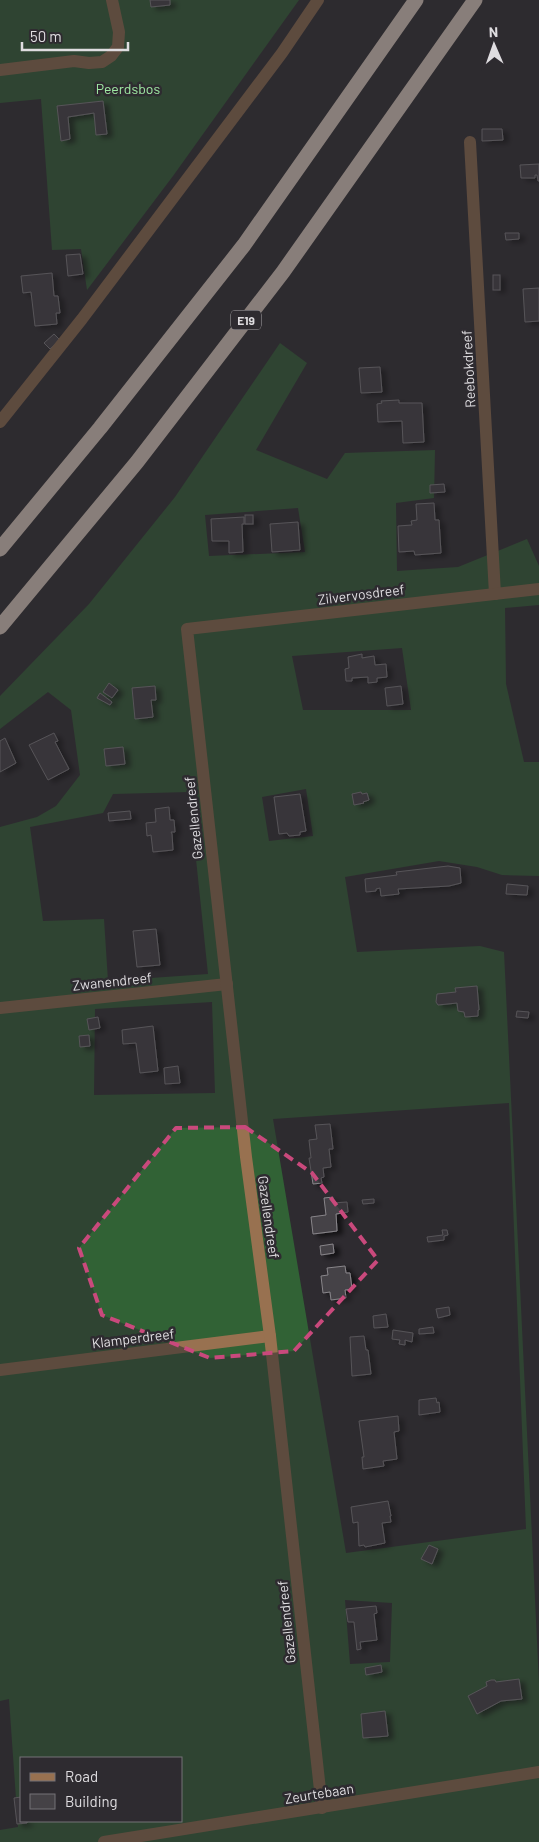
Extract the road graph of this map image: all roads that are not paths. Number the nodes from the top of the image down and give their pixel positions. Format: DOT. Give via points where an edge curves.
graph roads {
  1 [pos="112,0"];
  2 [pos="318,0"];
  3 [pos="416,0"];
  4 [pos="475,0"];
  5 [pos="0,70"];
  6 [pos="470,142"];
  7 [pos="0,422"];
  8 [pos="0,550"];
  9 [pos="539,589"];
  10 [pos="495,594"];
  11 [pos="0,627"];
  12 [pos="187,629"];
  13 [pos="227,984"];
  14 [pos="0,1008"];
  15 [pos="270,1336"];
  16 [pos="0,1370"];
  17 [pos="539,1772"];
  18 [pos="322,1808"];
  19 [pos="104,1842"];
  1 -- 5 [label="street" via="120,32 118,47 102,62 74,61"];
  2 -- 7 [label="street" via="282,53 82,319"];
  3 -- 8 [label="highway" via="244,245"];
  4 -- 11 [label="highway, E19" via="283,272 137,462"];
  6 -- 10 [label="street, Reebokdreef"];
  9 -- 10 [label="street, Zilvervosdreef"];
  10 -- 12 [label="street, Zilvervosdreef"];
  12 -- 13 [label="street, Gazellendreef"];
  13 -- 14 [label="street, Zwanendreef"];
  13 -- 15 [label="street, Gazellendreef"];
  15 -- 16 [label="street, Klamperdreef"];
  15 -- 18 [label="street, Gazellendreef"];
  17 -- 18 [label="street, Zeurtebaan"];
  18 -- 19 [label="street, Zeurtebaan"];
}
